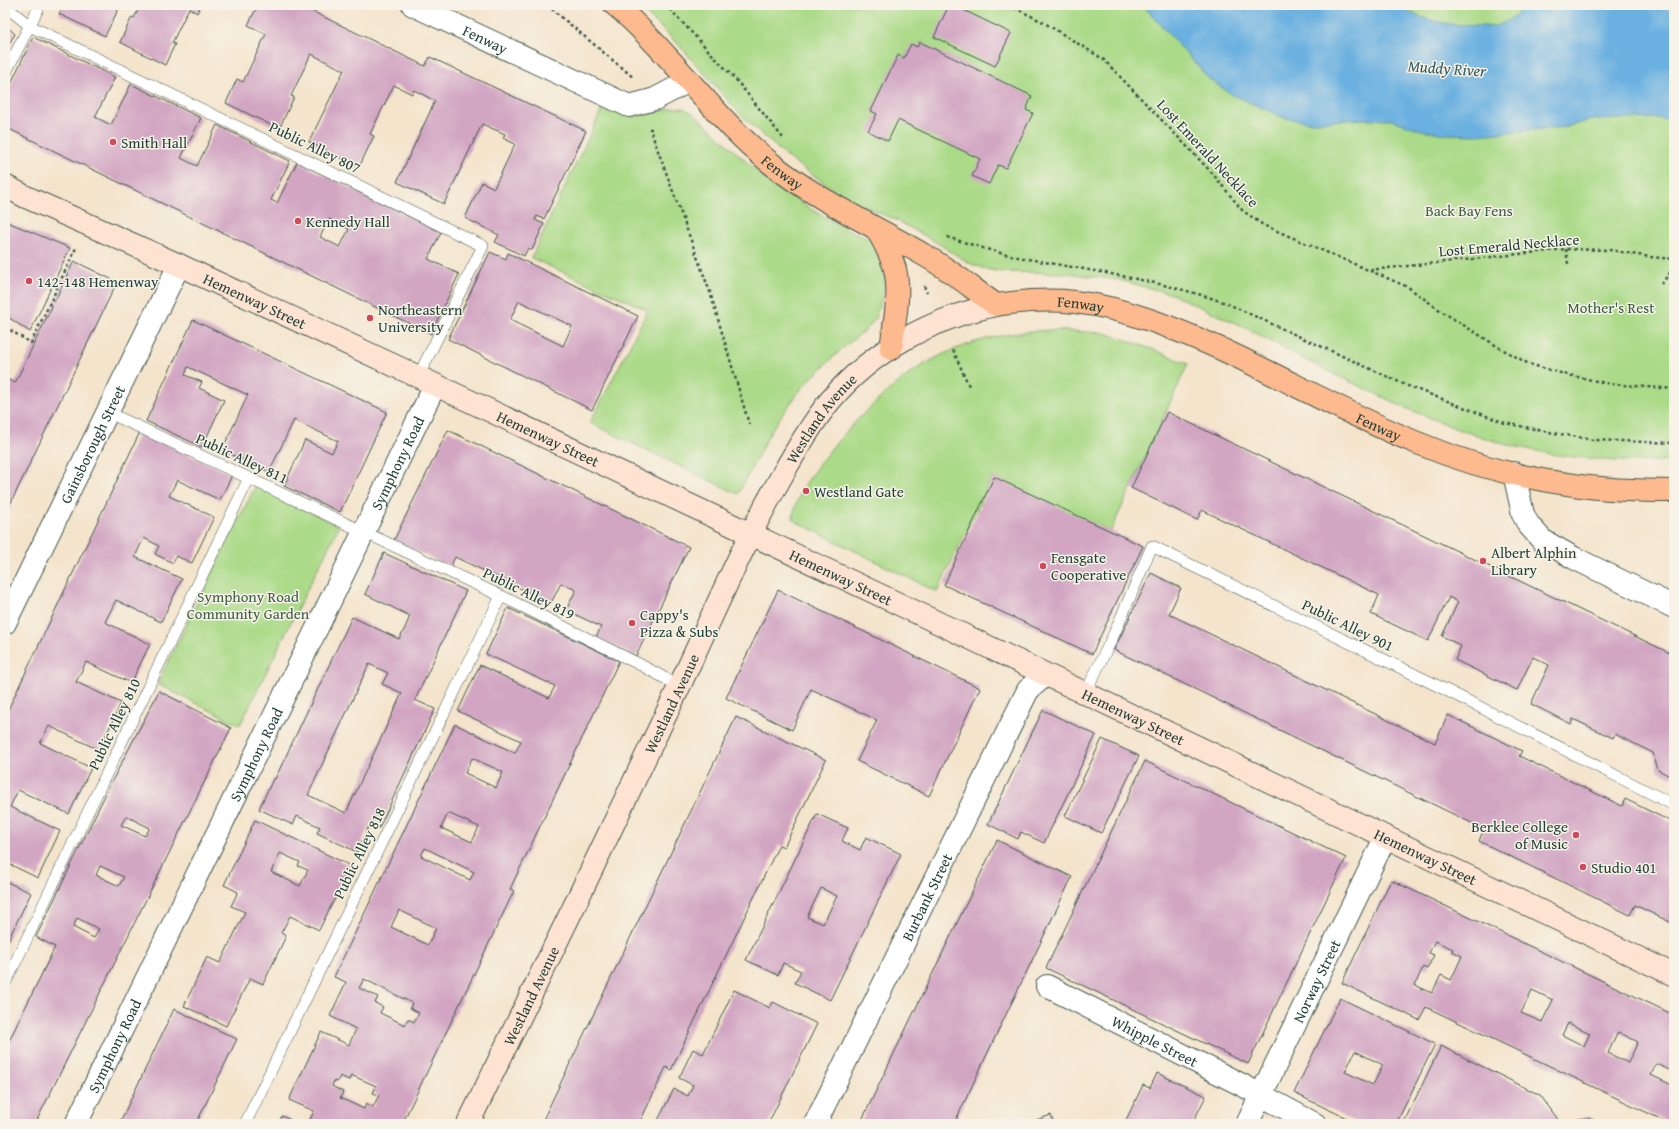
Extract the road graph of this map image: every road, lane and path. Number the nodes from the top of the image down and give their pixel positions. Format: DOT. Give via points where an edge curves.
graph roads {
  1 [pos="40,5"];
  2 [pos="413,5"];
  3 [pos="547,5"];
  4 [pos="615,5"];
  5 [pos="666,5"];
  6 [pos="1009,5"];
  7 [pos="5,6"];
  8 [pos="30,26"];
  9 [pos="5,74"];
  10 [pos="636,80"];
  11 [pos="689,81"];
  12 [pos="655,127"];
  13 [pos="784,138"];
  14 [pos="5,186"];
  15 [pos="877,230"];
  16 [pos="946,237"];
  17 [pos="76,248"];
  18 [pos="1566,249"];
  19 [pos="1674,259"];
  20 [pos="1568,264"];
  21 [pos="179,265"];
  22 [pos="1674,268"];
  23 [pos="1369,270"];
  24 [pos="1661,284"];
  25 [pos="996,305"];
  26 [pos="5,327"];
  27 [pos="891,348"];
  28 [pos="953,350"];
  29 [pos="426,381"];
  30 [pos="969,386"];
  31 [pos="1674,389"];
  32 [pos="107,412"];
  33 [pos="749,424"];
  34 [pos="1674,442"];
  35 [pos="1514,473"];
  36 [pos="249,478"];
  37 [pos="1674,491"];
  38 [pos="363,532"];
  39 [pos="749,534"];
  40 [pos="501,596"];
  41 [pos="1674,607"];
  42 [pos="5,622"];
  43 [pos="1045,675"];
  44 [pos="679,686"];
  45 [pos="1085,694"];
  46 [pos="1674,805"];
  47 [pos="1385,838"];
  48 [pos="1674,975"];
  49 [pos="5,984"];
  50 [pos="1047,986"];
  51 [pos="1262,1095"];
  52 [pos="76,1124"];
  53 [pos="245,1124"];
  54 [pos="468,1124"];
  55 [pos="815,1124"];
  56 [pos="1247,1124"];
  57 [pos="1315,1124"];
  1 -- 8 [label="lane"];
  2 -- 11 [label="street, Fenway" via="629,106 655,99"];
  3 -- 10 [label="path"];
  4 -- 11 [label="highway, Fenway"];
  5 -- 13 [label="path" via="737,81"];
  6 -- 23 [label="path, Lost Emerald Necklace" via="1043,22 1103,60 1178,136 1242,210 1263,224"];
  7 -- 8 [label="lane, Public Alley 807"];
  8 -- 9 [label="lane"];
  8 -- 29 [label="lane, Public Alley 807" via="483,246"];
  11 -- 15 [label="highway, Fenway" via="737,133 773,165 814,194"];
  12 -- 33 [label="path" via="650,129 710,292"];
  14 -- 21 [label="main road, Hemenway Street"];
  15 -- 25 [label="highway, Fenway" via="934,261"];
  15 -- 27 [label="highway" via="890,254 896,277 897,292"];
  16 -- 34 [label="path" via="1016,257 1095,270 1199,294 1226,303 1408,386 1505,423 1594,440"];
  17 -- 26 [label="path" via="31,343"];
  18 -- 19 [label="path, Lost Emerald Necklace" via="1610,250"];
  18 -- 20 [label="path"];
  18 -- 23 [label="path, Lost Emerald Necklace"];
  21 -- 29 [label="main road, Hemenway Street"];
  21 -- 32 [label="street, Gainsborough Street"];
  22 -- 24 [label="path"];
  23 -- 31 [label="path" via="1408,287 1454,319 1529,364 1610,384"];
  25 -- 27 [label="main road, Westland Avenue" via="966,311 940,321"];
  25 -- 35 [label="highway, Fenway" via="1032,301 1073,302 1146,318 1242,359 1411,440 1449,455"];
  27 -- 39 [label="main road, Westland Avenue" via="855,376 822,412 799,445"];
  28 -- 30 [label="path"];
  29 -- 38 [label="street, Symphony Road"];
  29 -- 39 [label="main road, Hemenway Street"];
  32 -- 36 [label="lane, Public Alley 811"];
  32 -- 42 [label="street, Gainsborough Street"];
  35 -- 37 [label="highway, Fenway" via="1591,487"];
  35 -- 41 [label="street" via="1523,514 1542,540"];
  36 -- 38 [label="lane, Public Alley 811"];
  36 -- 49 [label="lane, Public Alley 810"];
  38 -- 40 [label="lane, Public Alley 819"];
  38 -- 52 [label="street, Symphony Road"];
  39 -- 43 [label="main road, Hemenway Street"];
  39 -- 44 [label="main road, Westland Avenue"];
  40 -- 44 [label="lane, Public Alley 819"];
  40 -- 53 [label="lane, Public Alley 818"];
  43 -- 45 [label="main road, Hemenway Street"];
  43 -- 55 [label="street, Burbank Street" via="1028,690"];
  44 -- 54 [label="main road, Westland Avenue"];
  45 -- 46 [label="lane, Public Alley 901" via="1152,546"];
  45 -- 47 [label="main road, Hemenway Street"];
  47 -- 48 [label="main road, Hemenway Street"];
  47 -- 51 [label="street, Norway Street"];
  50 -- 51 [label="street, Whipple Street"];
  51 -- 56 [label="street, Norway Street"];
  51 -- 57 [label="street, Whipple Street"];
}
